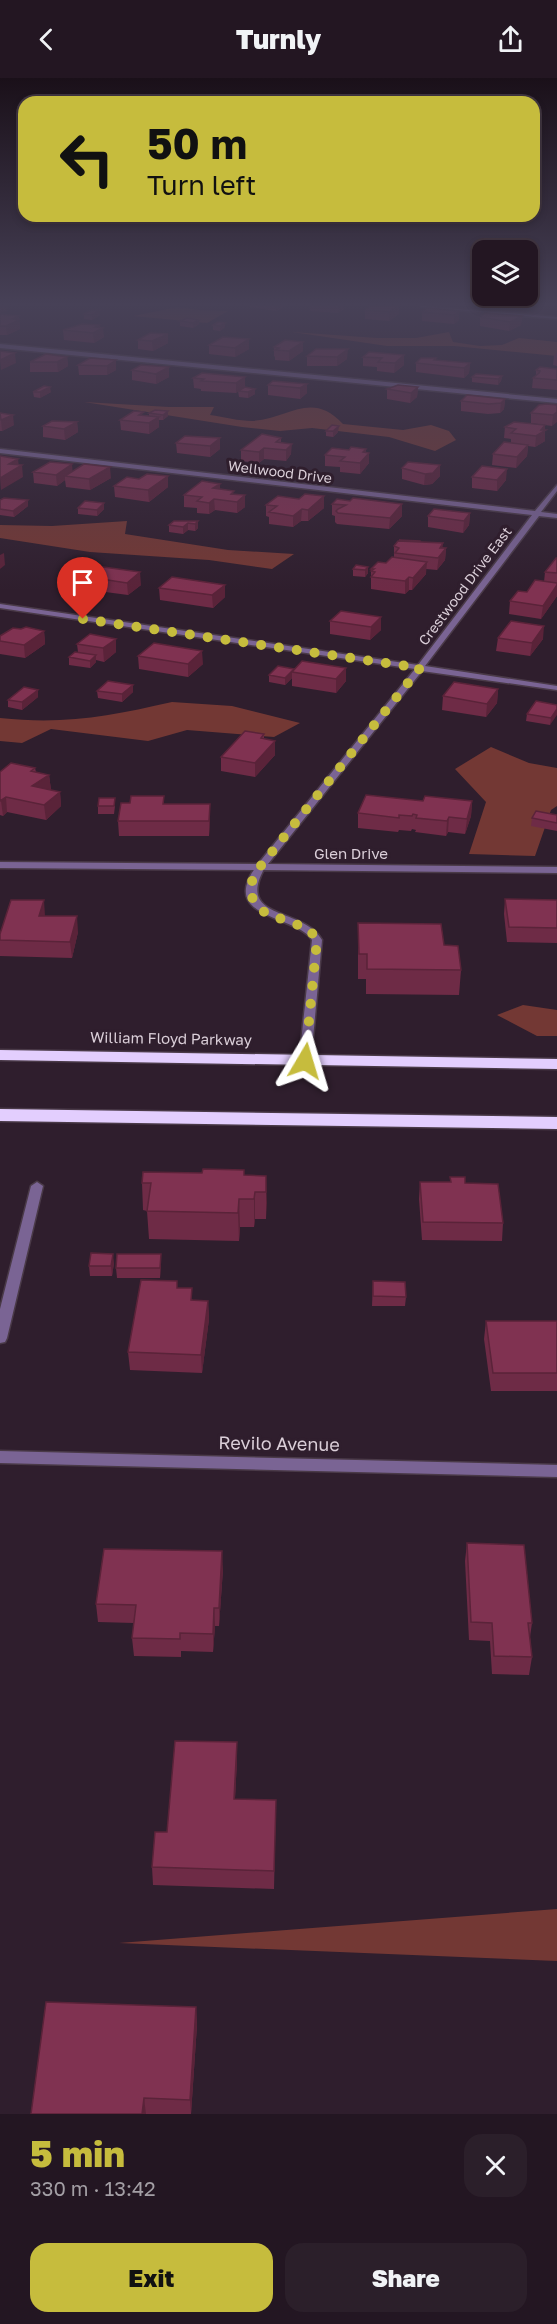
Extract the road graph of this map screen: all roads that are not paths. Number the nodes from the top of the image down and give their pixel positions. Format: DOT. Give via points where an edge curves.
graph roads {
  1 [pos="0,451"];
  2 [pos="557,487"];
  3 [pos="536,514"];
  4 [pos="557,516"];
  5 [pos="0,606"];
  6 [pos="420,668"];
  7 [pos="557,688"];
  8 [pos="0,865"];
  9 [pos="259,868"];
  10 [pos="557,870"];
  11 [pos="0,1055"];
  12 [pos="305,1061"];
  13 [pos="557,1064"];
  14 [pos="0,1115"];
  15 [pos="557,1123"];
  16 [pos="37,1186"];
  17 [pos="0,1338"];
  18 [pos="0,1457"];
  19 [pos="557,1471"];
  1 -- 3 [label="street, Wellwood Drive"];
  2 -- 3 [label="street, Crestwood Drive East"];
  3 -- 4 [label="street, Wellwood Drive"];
  3 -- 6 [label="street, Crestwood Drive East"];
  5 -- 6 [label="street"];
  6 -- 7 [label="street"];
  6 -- 9 [label="street, Crestwood Drive East"];
  8 -- 9 [label="street, Glen Drive"];
  9 -- 10 [label="street, Glen Drive"];
  9 -- 12 [label="street" via="250,885 254,900 265,913 309,929 317,940"];
  11 -- 12 [label="highway, William Floyd Parkway"];
  12 -- 13 [label="highway, William Floyd Parkway"];
  14 -- 15 [label="highway"];
  16 -- 17 [label="street"];
  18 -- 19 [label="street, Revilo Avenue"];
}
